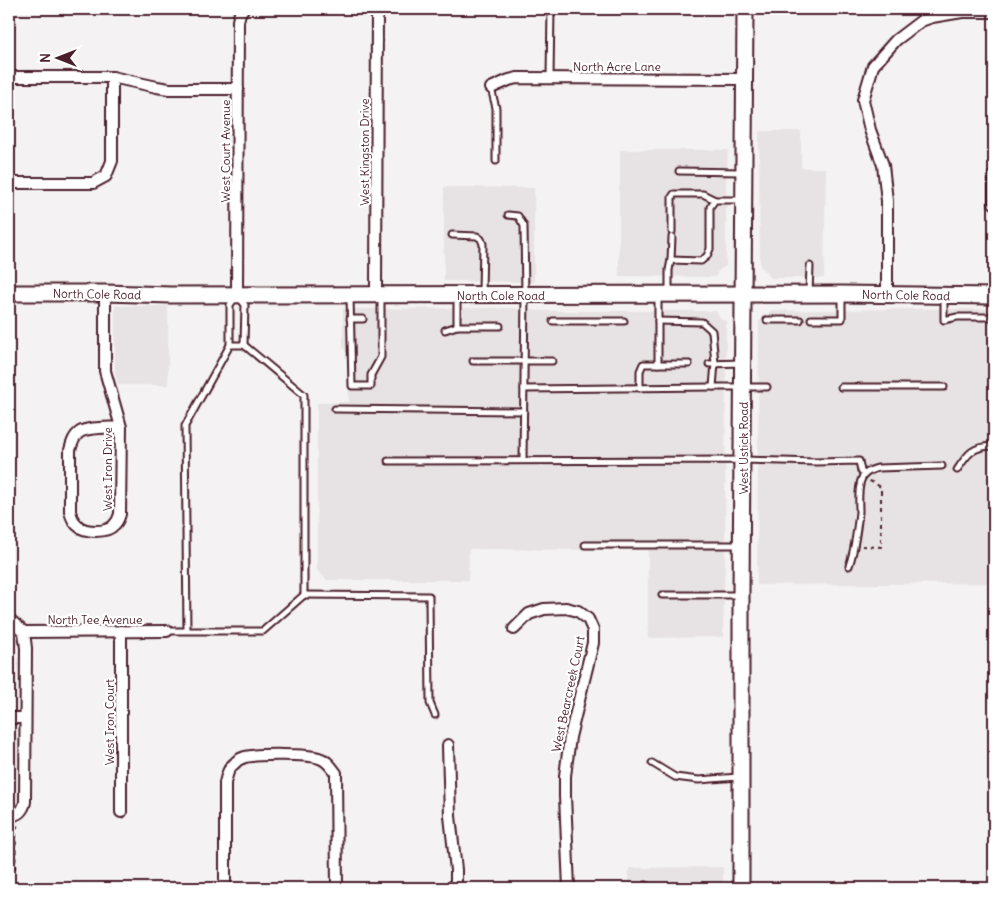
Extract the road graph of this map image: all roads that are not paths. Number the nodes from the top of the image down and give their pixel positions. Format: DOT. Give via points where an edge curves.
graph roads {
  1 [pos="243,9"];
  2 [pos="377,9"];
  3 [pos="551,9"];
  4 [pos="745,9"];
  5 [pos="994,12"];
  6 [pos="932,13"];
  7 [pos="9,77"];
  8 [pos="112,77"];
  9 [pos="550,78"];
  10 [pos="745,79"];
  11 [pos="491,88"];
  12 [pos="238,89"];
  13 [pos="496,161"];
  14 [pos="679,171"];
  15 [pos="744,172"];
  16 [pos="994,176"];
  17 [pos="9,183"];
  18 [pos="715,200"];
  19 [pos="744,200"];
  20 [pos="994,203"];
  21 [pos="508,215"];
  22 [pos="452,236"];
  23 [pos="671,260"];
  24 [pos="810,266"];
  25 [pos="9,293"];
  26 [pos="105,293"];
  27 [pos="664,294"];
  28 [pos="744,294"];
  29 [pos="809,294"];
  30 [pos="842,294"];
  31 [pos="887,294"];
  32 [pos="237,295"];
  33 [pos="350,295"];
  34 [pos="378,295"];
  35 [pos="458,295"];
  36 [pos="482,295"];
  37 [pos="525,295"];
  38 [pos="944,295"];
  39 [pos="994,296"];
  40 [pos="994,317"];
  41 [pos="350,319"];
  42 [pos="363,319"];
  43 [pos="373,319"];
  44 [pos="381,319"];
  45 [pos="811,319"];
  46 [pos="767,320"];
  47 [pos="800,320"];
  48 [pos="552,321"];
  49 [pos="624,321"];
  50 [pos="658,321"];
  51 [pos="457,326"];
  52 [pos="500,326"];
  53 [pos="445,330"];
  54 [pos="230,345"];
  55 [pos="244,345"];
  56 [pos="473,361"];
  57 [pos="524,361"];
  58 [pos="552,361"];
  59 [pos="712,363"];
  60 [pos="743,363"];
  61 [pos="658,364"];
  62 [pos="689,364"];
  63 [pos="743,387"];
  64 [pos="767,387"];
  65 [pos="841,387"];
  66 [pos="944,387"];
  67 [pos="640,388"];
  68 [pos="713,388"];
  69 [pos="524,389"];
  70 [pos="335,410"];
  71 [pos="524,411"];
  72 [pos="120,427"];
  73 [pos="994,446"];
  74 [pos="524,460"];
  75 [pos="742,460"];
  76 [pos="388,461"];
  77 [pos="942,466"];
  78 [pos="958,470"];
  79 [pos="864,475"];
  80 [pos="585,545"];
  81 [pos="742,545"];
  82 [pos="848,566"];
  83 [pos="304,595"];
  84 [pos="662,595"];
  85 [pos="741,595"];
  86 [pos="9,619"];
  87 [pos="514,629"];
  88 [pos="167,631"];
  89 [pos="187,631"];
  90 [pos="24,632"];
  91 [pos="121,632"];
  92 [pos="435,715"];
  93 [pos="9,718"];
  94 [pos="25,718"];
  95 [pos="448,745"];
  96 [pos="652,763"];
  97 [pos="741,777"];
  98 [pos="121,812"];
  99 [pos="9,816"];
  100 [pos="225,888"];
  101 [pos="337,888"];
  102 [pos="456,888"];
  103 [pos="569,888"];
  104 [pos="741,888"];
  1 -- 12 [label="street, West Court Avenue" via="238,21"];
  2 -- 34 [label="street, West Kingston Drive"];
  3 -- 9 [label="lane"];
  4 -- 10 [label="main road, West Ustick Road"];
  5 -- 6 [label="street"];
  6 -- 31 [label="street" via="896,40 874,66 863,100 883,165 887,201"];
  7 -- 8 [label="street"];
  8 -- 12 [label="street" via="169,89"];
  8 -- 17 [label="street" via="112,161 106,176 93,183"];
  9 -- 10 [label="street, North Acre Lane"];
  9 -- 11 [label="street, North Acre Lane" via="517,78"];
  10 -- 15 [label="main road, West Ustick Road"];
  11 -- 13 [label="lane" via="496,108"];
  12 -- 32 [label="street, West Court Avenue"];
  14 -- 15 [label="lane"];
  15 -- 19 [label="main road, West Ustick Road"];
  16 -- 20 [label="street"];
  18 -- 19 [label="lane"];
  18 -- 23 [label="lane" via="710,207 710,250 707,256 701,261"];
  18 -- 23 [label="lane" via="703,194 674,194"];
  19 -- 28 [label="main road, West Ustick Road"];
  21 -- 37 [label="lane" via="518,216 524,226"];
  22 -- 36 [label="lane" via="477,236 481,239"];
  23 -- 27 [label="lane"];
  24 -- 29 [label="lane"];
  25 -- 26 [label="main road, North Cole Road"];
  26 -- 32 [label="main road, North Cole Road"];
  26 -- 72 [label="street, West Iron Drive" via="105,371"];
  27 -- 28 [label="main road, North Cole Road"];
  27 -- 37 [label="main road, North Cole Road"];
  27 -- 50 [label="lane"];
  28 -- 29 [label="main road, North Cole Road"];
  28 -- 60 [label="main road, West Ustick Road"];
  29 -- 30 [label="main road, North Cole Road"];
  30 -- 31 [label="main road, North Cole Road"];
  30 -- 45 [label="lane" via="842,319"];
  31 -- 38 [label="main road, North Cole Road"];
  32 -- 33 [label="main road, North Cole Road"];
  32 -- 54 [label="lane" via="230,305"];
  32 -- 55 [label="lane" via="245,305"];
  33 -- 34 [label="main road, North Cole Road"];
  33 -- 41 [label="lane"];
  34 -- 35 [label="main road, North Cole Road"];
  34 -- 44 [label="lane"];
  35 -- 36 [label="main road, North Cole Road"];
  35 -- 51 [label="lane"];
  36 -- 37 [label="main road, North Cole Road"];
  37 -- 57 [label="lane"];
  38 -- 39 [label="main road, North Cole Road"];
  38 -- 40 [label="lane" via="944,320"];
  41 -- 42 [label="lane"];
  41 -- 44 [label="lane" via="352,386 371,386 371,375 381,357"];
  43 -- 44 [label="lane"];
  46 -- 47 [label="lane"];
  48 -- 49 [label="lane"];
  50 -- 59 [label="lane" via="702,322 712,332"];
  50 -- 61 [label="lane"];
  51 -- 52 [label="lane"];
  51 -- 53 [label="lane"];
  54 -- 55 [label="lane"];
  54 -- 89 [label="lane" via="185,426"];
  55 -- 83 [label="lane" via="304,395"];
  56 -- 57 [label="lane"];
  57 -- 58 [label="lane"];
  57 -- 69 [label="lane"];
  59 -- 60 [label="lane"];
  59 -- 68 [label="lane"];
  60 -- 63 [label="main road, West Ustick Road"];
  61 -- 62 [label="lane"];
  61 -- 67 [label="lane" via="643,364"];
  63 -- 64 [label="lane"];
  63 -- 68 [label="lane"];
  63 -- 75 [label="main road, West Ustick Road"];
  65 -- 66 [label="lane"];
  67 -- 68 [label="lane"];
  67 -- 69 [label="lane"];
  69 -- 71 [label="lane"];
  70 -- 71 [label="lane"];
  71 -- 74 [label="lane"];
  72 -- 72 [label="street, West Iron Drive" via="85,430 72,440 70,511 77,526 103,530 114,525 120,514"];
  73 -- 78 [label="lane" via="975,448"];
  74 -- 75 [label="lane"];
  74 -- 76 [label="lane"];
  75 -- 79 [label="lane" via="859,461"];
  75 -- 81 [label="main road, West Ustick Road"];
  77 -- 79 [label="lane" via="878,468"];
  79 -- 82 [label="lane" via="860,484 856,536"];
  80 -- 81 [label="lane"];
  81 -- 85 [label="main road, West Ustick Road"];
  83 -- 89 [label="lane" via="264,630"];
  83 -- 92 [label="lane" via="429,596 430,703"];
  84 -- 85 [label="lane"];
  85 -- 97 [label="main road, West Ustick Road"];
  86 -- 90 [label="street"];
  87 -- 103 [label="street, West Bearcreek Court" via="529,614 544,609 566,608 578,611 588,619 593,630 565,776"];
  88 -- 89 [label="lane"];
  88 -- 91 [label="street, North Tee Avenue"];
  90 -- 91 [label="street, North Tee Avenue"];
  90 -- 94 [label="street"];
  91 -- 98 [label="street, West Iron Court"];
  93 -- 94 [label="street"];
  94 -- 99 [label="street" via="25,802 20,813"];
  95 -- 102 [label="street"];
  96 -- 97 [label="lane" via="675,778"];
  97 -- 104 [label="main road, West Ustick Road"];
  100 -- 101 [label="street" via="227,772 243,757 269,756 320,758 330,764 336,774"];
}
